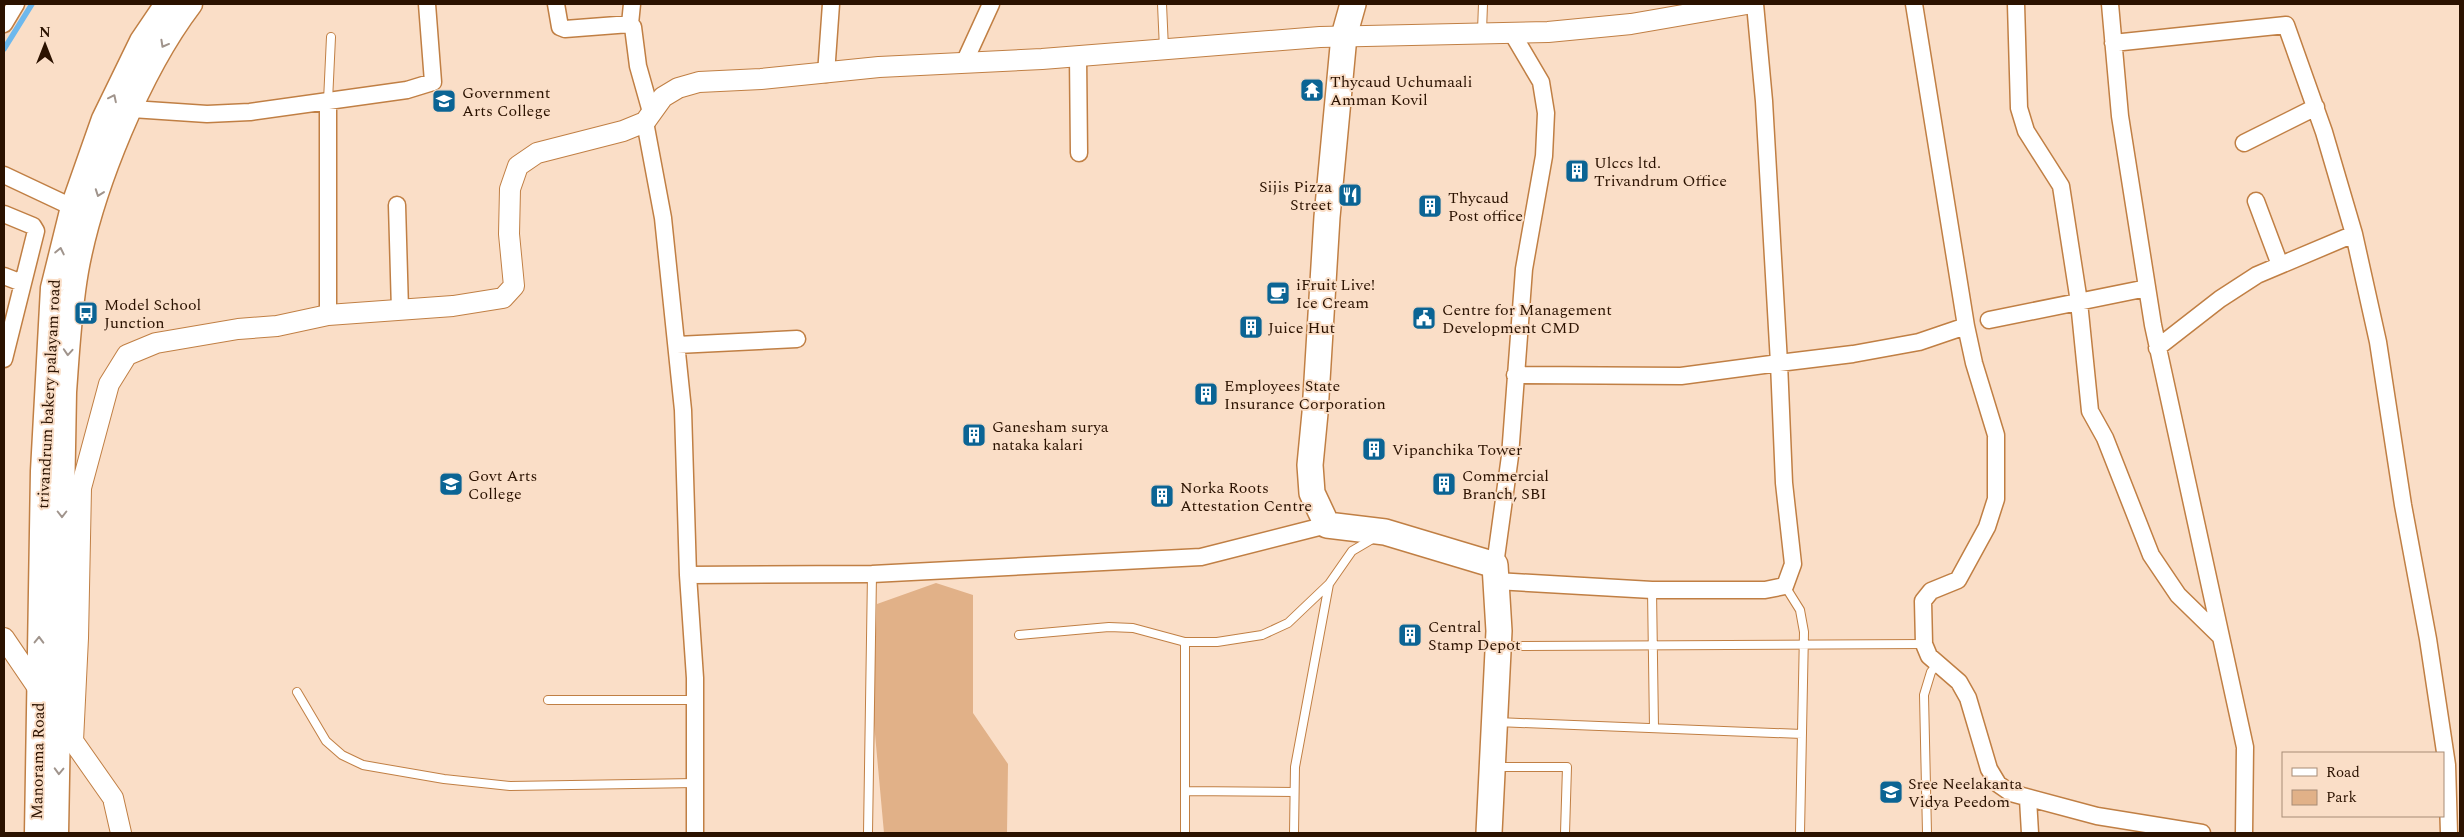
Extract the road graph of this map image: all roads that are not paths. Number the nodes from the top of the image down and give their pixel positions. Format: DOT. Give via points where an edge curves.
graph roads {
  1 [pos="166,4"];
  2 [pos="191,4"];
  3 [pos="428,4"];
  4 [pos="556,4"];
  5 [pos="632,4"];
  6 [pos="831,4"];
  7 [pos="990,4"];
  8 [pos="1162,4"];
  9 [pos="1335,4"];
  10 [pos="1353,4"];
  11 [pos="1483,4"];
  12 [pos="1747,4"];
  13 [pos="1755,4"];
  14 [pos="1914,4"];
  15 [pos="2016,4"];
  16 [pos="2110,4"];
  17 [pos="630,24"];
  18 [pos="1512,33"];
  19 [pos="1482,34"];
  20 [pos="1344,36"];
  21 [pos="330,37"];
  22 [pos="2113,44"];
  23 [pos="1164,49"];
  24 [pos="1078,56"];
  25 [pos="964,62"];
  26 [pos="826,74"];
  27 [pos="328,101"];
  28 [pos="2316,107"];
  29 [pos="132,109"];
  30 [pos="648,117"];
  31 [pos="2244,143"];
  32 [pos="1079,152"];
  33 [pos="4,175"];
  34 [pos="2256,201"];
  35 [pos="397,205"];
  36 [pos="72,207"];
  37 [pos="4,214"];
  38 [pos="2354,234"];
  39 [pos="2280,265"];
  40 [pos="4,276"];
  41 [pos="22,283"];
  42 [pos="2147,288"];
  43 [pos="2079,302"];
  44 [pos="400,310"];
  45 [pos="328,315"];
  46 [pos="1989,320"];
  47 [pos="1966,326"];
  48 [pos="6,336"];
  49 [pos="796,339"];
  50 [pos="677,345"];
  51 [pos="2157,348"];
  52 [pos="4,359"];
  53 [pos="1779,363"];
  54 [pos="1515,375"];
  55 [pos="1327,525"];
  56 [pos="1385,532"];
  57 [pos="1496,573"];
  58 [pos="872,574"];
  59 [pos="688,575"];
  60 [pos="1329,584"];
  61 [pos="1785,586"];
  62 [pos="1652,590"];
  63 [pos="1019,635"];
  64 [pos="2219,635"];
  65 [pos="4,638"];
  66 [pos="1185,642"];
  67 [pos="1924,644"];
  68 [pos="1653,645"];
  69 [pos="1804,645"];
  70 [pos="1499,646"];
  71 [pos="1938,663"];
  72 [pos="38,689"];
  73 [pos="297,692"];
  74 [pos="548,700"];
  75 [pos="695,700"];
  76 [pos="60,722"];
  77 [pos="1496,722"];
  78 [pos="1654,728"];
  79 [pos="1802,734"];
  80 [pos="73,740"];
  81 [pos="1494,767"];
  82 [pos="695,783"];
  83 [pos="1185,791"];
  84 [pos="1294,792"];
  85 [pos="2028,799"];
  86 [pos="36,833"];
  87 [pos="57,833"];
  88 [pos="121,833"];
  89 [pos="695,833"];
  90 [pos="868,833"];
  91 [pos="1185,833"];
  92 [pos="1294,833"];
  93 [pos="1489,833"];
  94 [pos="1565,833"];
  95 [pos="1800,833"];
  96 [pos="1927,833"];
  97 [pos="2030,833"];
  98 [pos="2202,833"];
  99 [pos="2244,833"];
  100 [pos="2449,833"];
  36 -- 1 [label="main road, trivandrum bakery palayam road, one-way" via="103,119 141,41"];
  2 -- 29 [label="main road, one-way" via="176,24"];
  3 -- 27 [label="street" via="433,82 407,90"];
  4 -- 17 [label="street" via="560,27 565,29"];
  5 -- 17 [label="street"];
  6 -- 26 [label="street"];
  7 -- 25 [label="street"];
  8 -- 23 [label="lane"];
  9 -- 20 [label="main road"];
  10 -- 20 [label="main road"];
  11 -- 19 [label="lane"];
  12 -- 18 [label="street" via="1631,24"];
  13 -- 53 [label="street" via="1764,101"];
  14 -- 47 [label="street"];
  15 -- 43 [label="street" via="2019,108 2026,131 2061,186"];
  16 -- 22 [label="street"];
  17 -- 30 [label="street"];
  18 -- 19 [label="street"];
  18 -- 54 [label="street" via="1541,82 1546,113 1544,156 1524,269"];
  19 -- 20 [label="street"];
  20 -- 23 [label="street"];
  20 -- 55 [label="main road" via="1327,217 1310,465 1312,493"];
  21 -- 27 [label="lane"];
  22 -- 28 [label="street" via="2286,25"];
  22 -- 42 [label="street" via="2120,116"];
  23 -- 24 [label="street"];
  24 -- 25 [label="street"];
  24 -- 32 [label="street"];
  25 -- 26 [label="street"];
  26 -- 30 [label="street" via="699,82 678,88 663,97"];
  27 -- 29 [label="street" via="250,112 207,114"];
  27 -- 45 [label="street"];
  28 -- 31 [label="street"];
  28 -- 38 [label="street"];
  29 -- 76 [label="main road, one-way" via="93,210 77,270 70,327 62,509"];
  30 -- 44 [label="street" via="623,131 537,152 518,166 510,189 509,234 514,286 503,298"];
  30 -- 50 [label="street"];
  33 -- 36 [label="street"];
  34 -- 39 [label="street"];
  35 -- 44 [label="street"];
  72 -- 36 [label="main road, trivandrum bakery palayam road, one-way" via="42,471 52,288"];
  37 -- 41 [label="street" via="33,226 36,231"];
  38 -- 39 [label="street"];
  38 -- 100 [label="street" via="2378,342 2428,639 2447,765"];
  39 -- 51 [label="street" via="2257,275 2220,299"];
  40 -- 41 [label="street"];
  41 -- 48 [label="street"];
  42 -- 43 [label="street"];
  42 -- 51 [label="street"];
  43 -- 46 [label="street"];
  43 -- 64 [label="street" via="2090,411 2105,438 2151,555 2178,595"];
  44 -- 45 [label="street"];
  45 -- 80 [label="street" via="277,326 156,343 127,355 109,384 82,488"];
  47 -- 53 [label="street" via="1919,342"];
  47 -- 67 [label="street" via="1996,435 1996,499 1986,527 1958,580 1931,591 1923,601"];
  48 -- 52 [label="street" via="8,348"];
  49 -- 50 [label="street"];
  50 -- 59 [label="street" via="683,410"];
  51 -- 64 [label="street"];
  53 -- 54 [label="street" via="1681,376"];
  53 -- 61 [label="street" via="1784,482 1793,564"];
  54 -- 57 [label="street" via="1510,456"];
  55 -- 56 [label="main road"];
  55 -- 58 [label="street" via="1200,557"];
  56 -- 57 [label="main road"];
  56 -- 60 [label="lane" via="1352,551"];
  57 -- 62 [label="street"];
  57 -- 70 [label="main road"];
  58 -- 59 [label="street"];
  58 -- 90 [label="lane"];
  59 -- 75 [label="street"];
  60 -- 66 [label="lane" via="1288,623 1262,635 1217,642"];
  60 -- 84 [label="lane" via="1295,767"];
  61 -- 62 [label="street" via="1765,590"];
  61 -- 69 [label="lane" via="1800,610"];
  62 -- 68 [label="lane"];
  63 -- 66 [label="lane" via="1133,628"];
  64 -- 99 [label="street" via="2245,748"];
  65 -- 72 [label="street"];
  66 -- 83 [label="lane"];
  67 -- 69 [label="lane"];
  67 -- 71 [label="street" via="1929,656"];
  68 -- 69 [label="lane"];
  68 -- 70 [label="lane"];
  68 -- 78 [label="lane"];
  69 -- 79 [label="lane"];
  70 -- 77 [label="main road"];
  71 -- 85 [label="street" via="1958,682 1968,698 1989,769 1998,784"];
  71 -- 96 [label="lane" via="1931,672 1924,695"];
  72 -- 76 [label="street"];
  72 -- 86 [label="main road, Manorama Road"];
  73 -- 82 [label="lane" via="326,741 342,755 363,765 510,786"];
  74 -- 75 [label="lane"];
  75 -- 82 [label="street"];
  76 -- 80 [label="street"];
  76 -- 87 [label="main road, one-way"];
  77 -- 78 [label="lane"];
  77 -- 81 [label="main road"];
  78 -- 79 [label="lane"];
  79 -- 95 [label="lane"];
  80 -- 88 [label="street" via="113,798"];
  81 -- 93 [label="main road"];
  81 -- 94 [label="lane" via="1567,767"];
  82 -- 89 [label="street"];
  83 -- 84 [label="lane"];
  83 -- 91 [label="lane"];
  84 -- 92 [label="lane"];
  85 -- 97 [label="street"];
  85 -- 98 [label="street" via="2097,816"];
}
